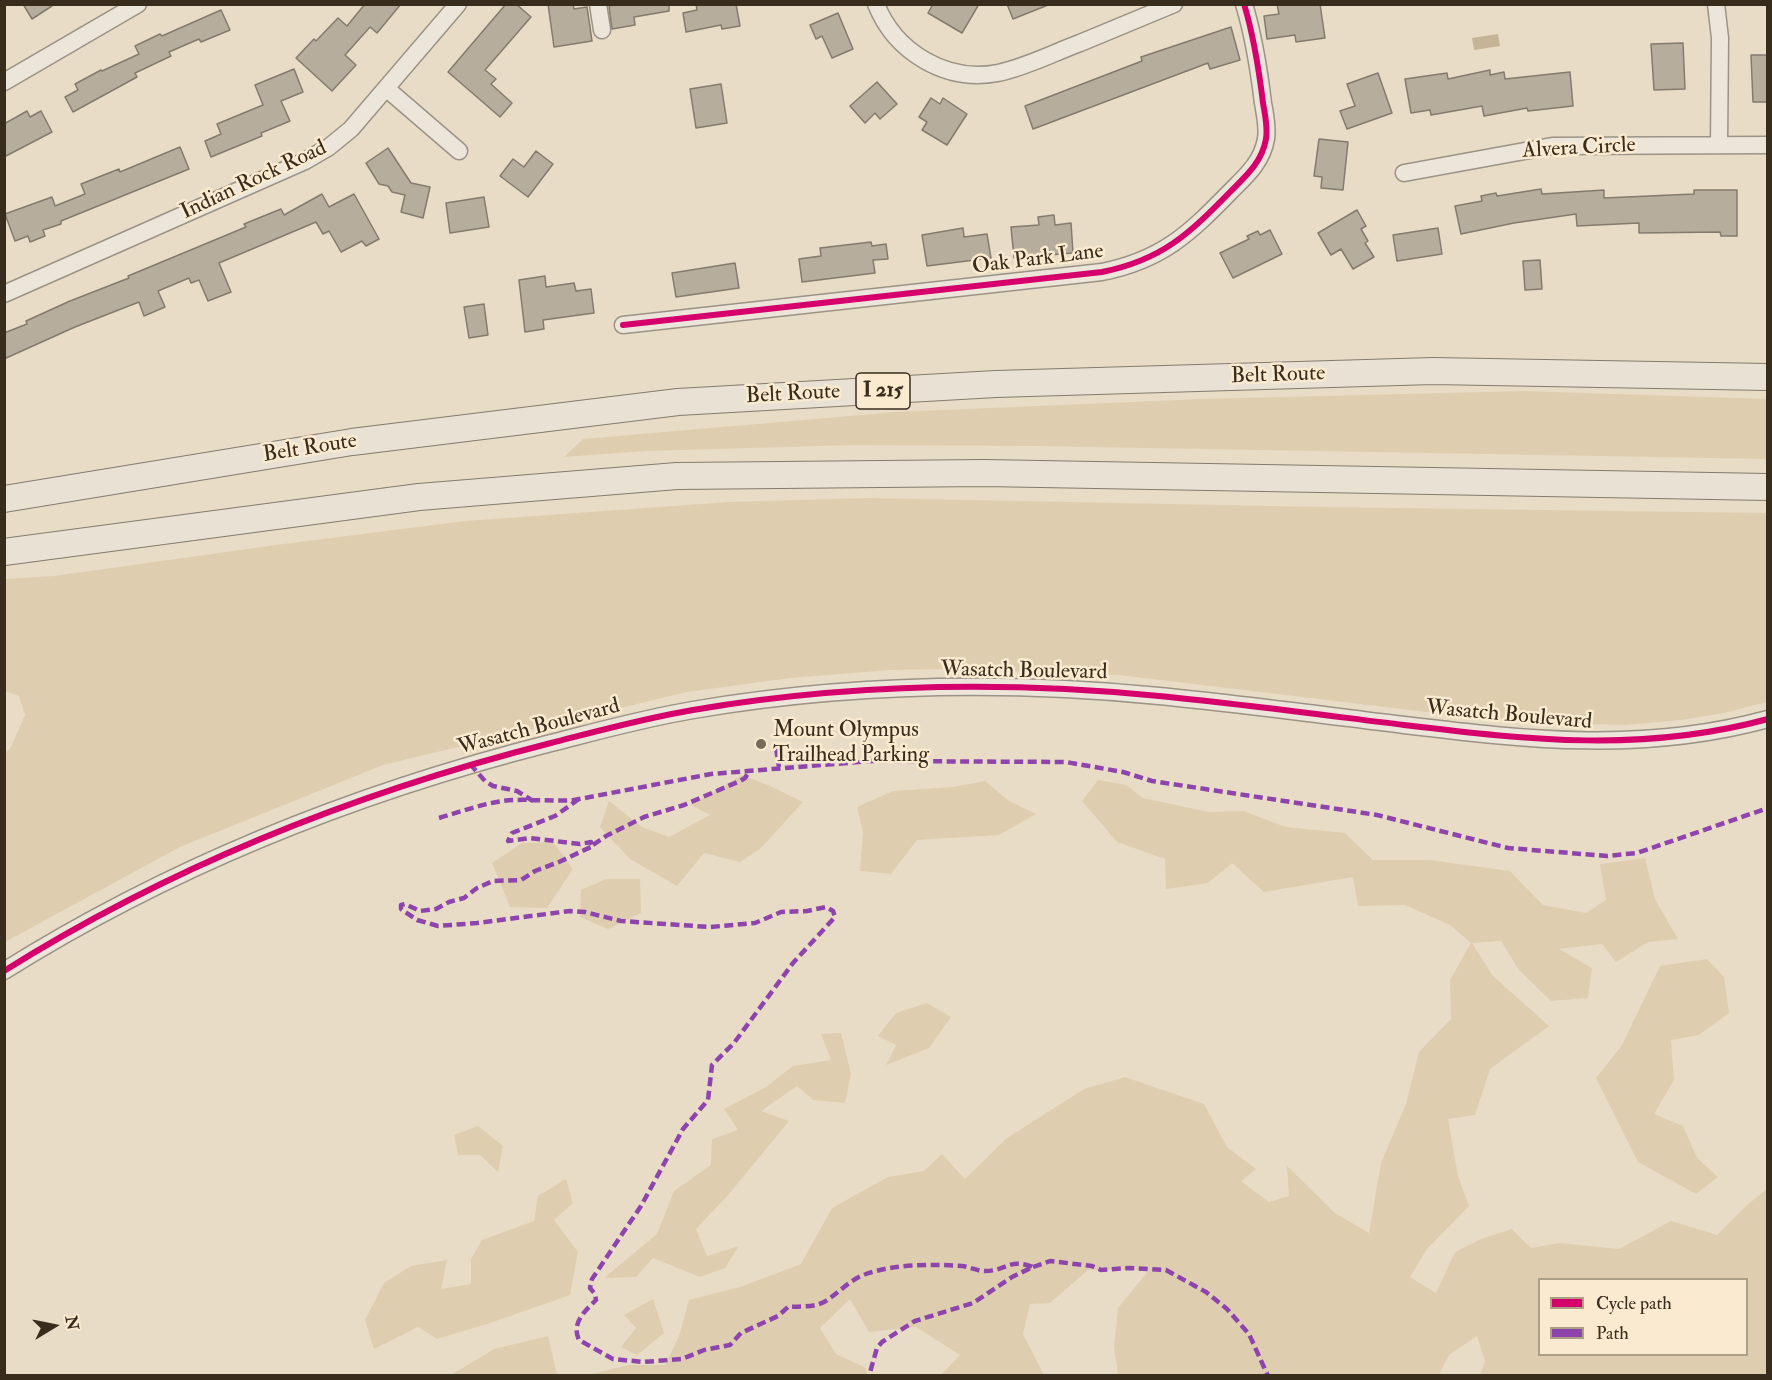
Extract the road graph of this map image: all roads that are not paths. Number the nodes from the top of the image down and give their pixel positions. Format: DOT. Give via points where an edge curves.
graph roads {
  1 [pos="138,4"];
  2 [pos="458,4"];
  3 [pos="598,4"];
  4 [pos="876,4"];
  5 [pos="1174,4"];
  6 [pos="1244,4"];
  7 [pos="1716,4"];
  8 [pos="602,30"];
  9 [pos="4,81"];
  10 [pos="387,89"];
  11 [pos="1719,145"];
  12 [pos="1767,145"];
  13 [pos="459,151"];
  14 [pos="1404,172"];
  15 [pos="4,294"];
  16 [pos="623,325"];
  17 [pos="1767,377"];
  18 [pos="1767,487"];
  19 [pos="4,499"];
  20 [pos="4,552"];
  21 [pos="1767,719"];
  22 [pos="4,972"];
  1 -- 9 [label="street"];
  2 -- 10 [label="street, Indian Rock Road"];
  3 -- 8 [label="street"];
  4 -- 5 [label="street" via="894,36 918,57 944,69 972,75 1024,65"];
  6 -- 16 [label="street, Oak Park Lane" via="1267,131 1263,150 1254,167 1203,219 1156,254 1102,272"];
  7 -- 11 [label="street" via="1720,38"];
  10 -- 13 [label="street"];
  10 -- 15 [label="street, Indian Rock Road" via="351,129 318,154"];
  11 -- 12 [label="street, Alvera Circle"];
  11 -- 14 [label="street, Alvera Circle" via="1552,146"];
  17 -- 19 [label="highway, Belt Route / I 215" via="1432,371 996,384 678,402 352,442"];
  18 -- 20 [label="highway" via="984,473 677,476 419,497"];
  21 -- 22 [label="street, Wasatch Boulevard" via="1682,737 1580,742 1156,696 1062,690 897,689 728,705 653,718 512,753 341,806 190,869 88,921"];
}
